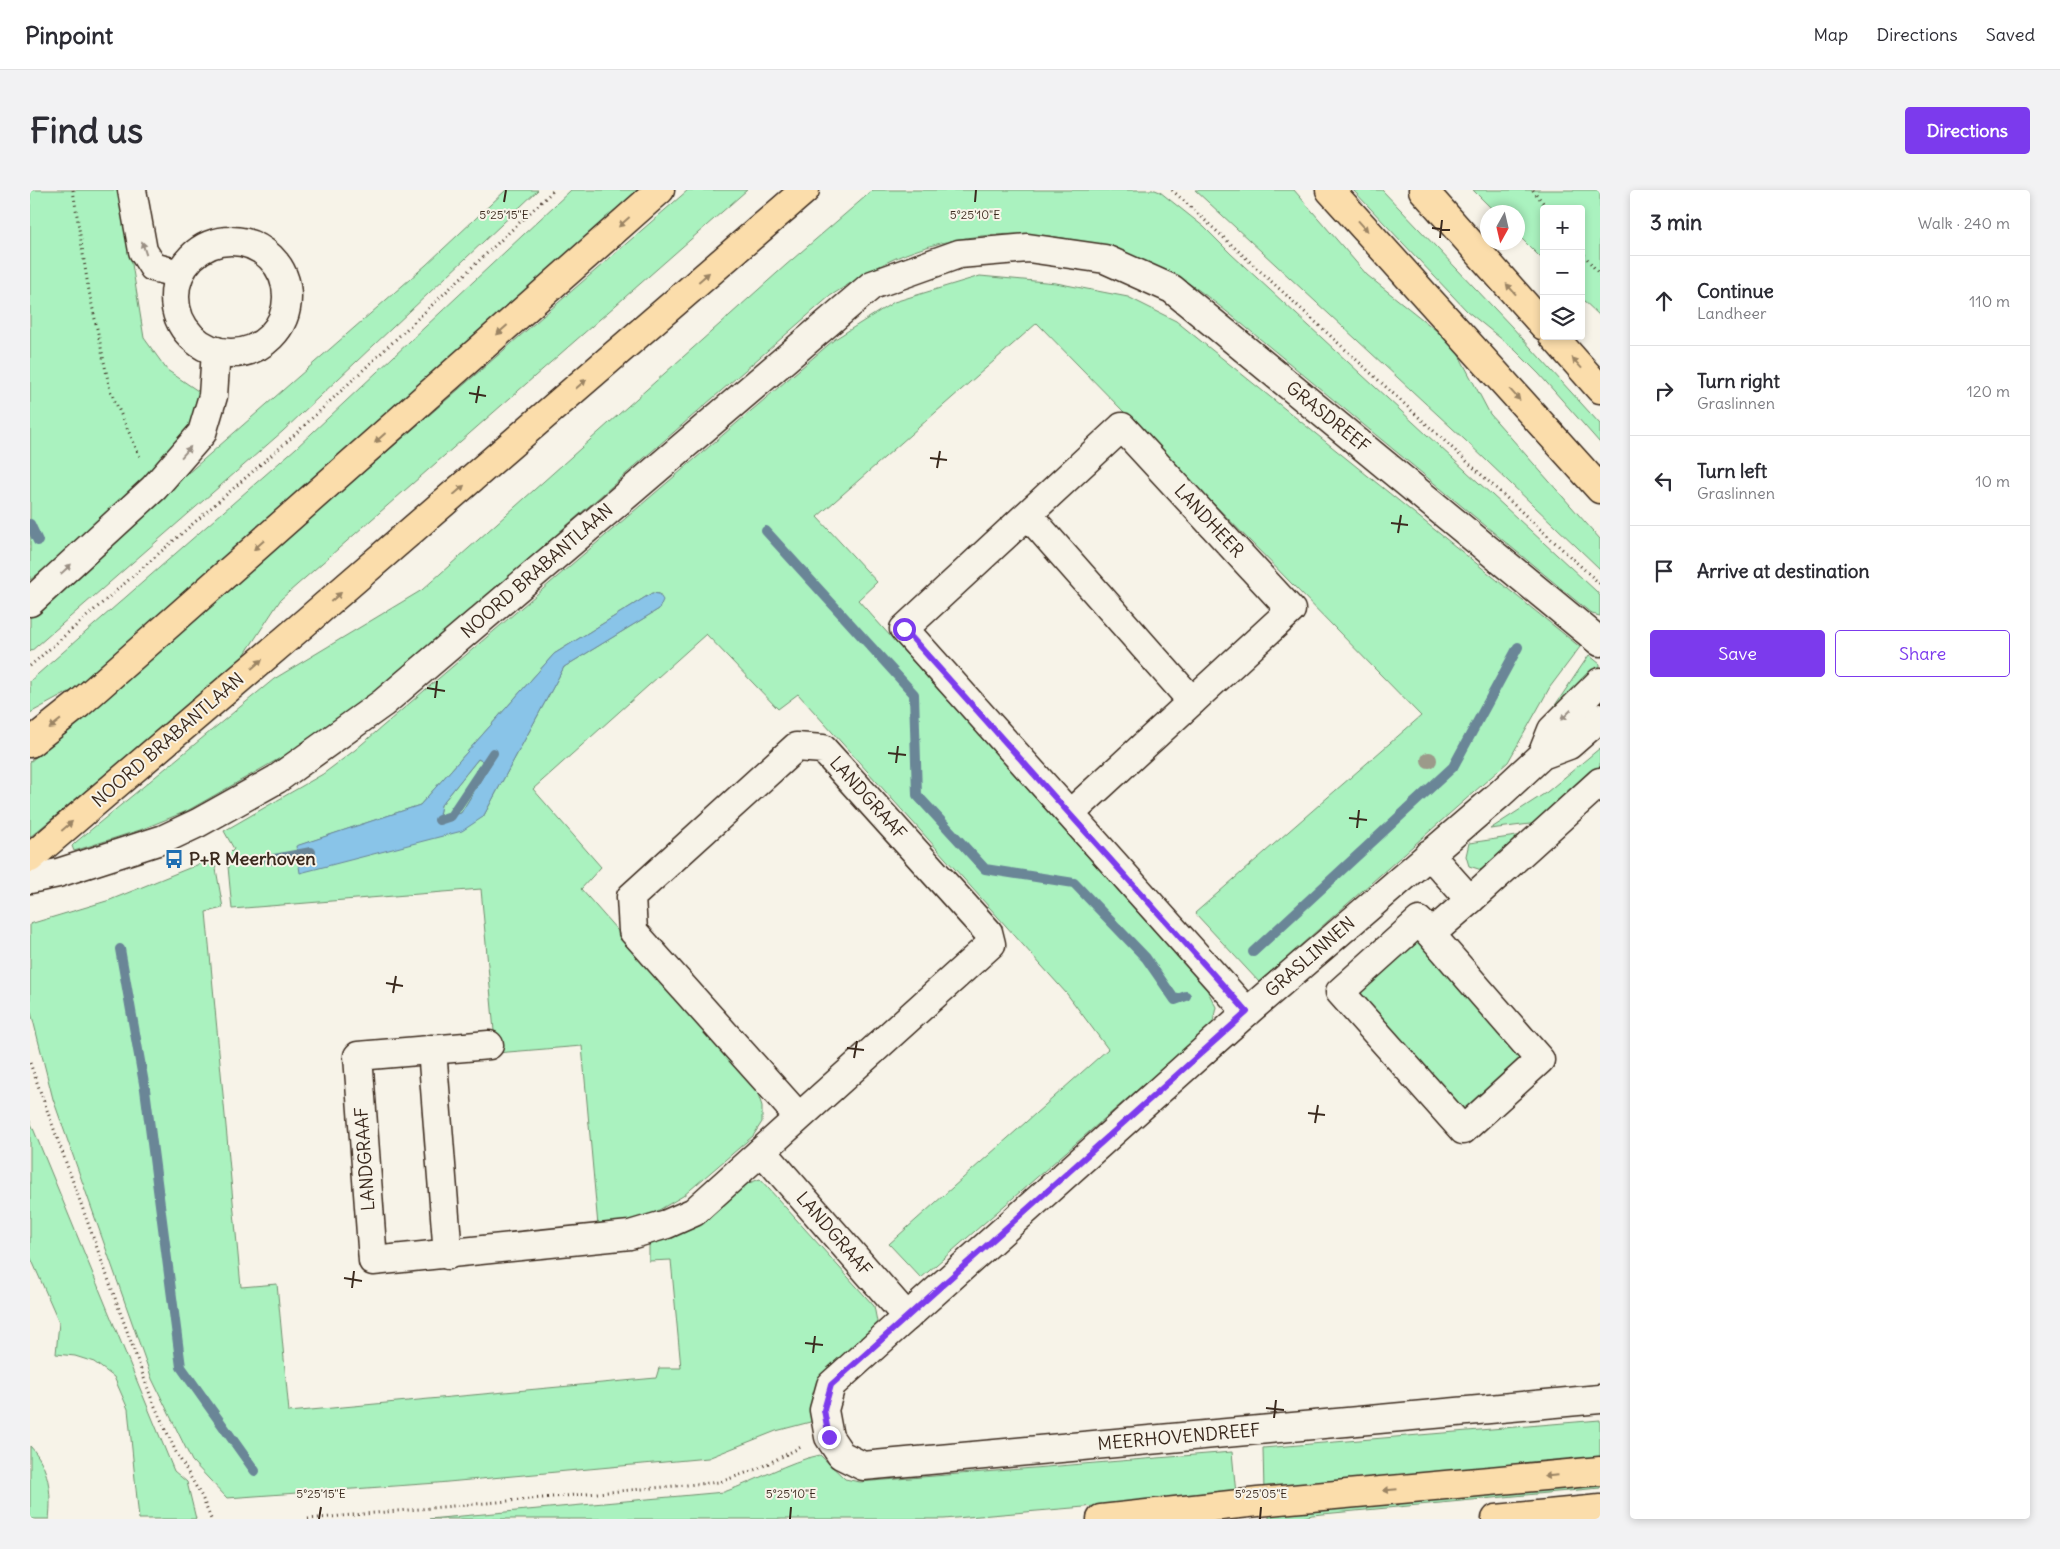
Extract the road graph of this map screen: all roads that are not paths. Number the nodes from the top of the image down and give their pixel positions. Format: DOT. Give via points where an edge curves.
graph roads {
  1 [pos="132,190"];
  2 [pos="660,190"];
  3 [pos="805,190"];
  4 [pos="1330,190"];
  5 [pos="1424,190"];
  6 [pos="1028,248"];
  7 [pos="180,274"];
  8 [pos="1540,321"];
  9 [pos="1557,340"];
  10 [pos="216,351"];
  11 [pos="1600,389"];
  12 [pos="1600,489"];
  13 [pos="1028,515"];
  14 [pos="30,602"];
  15 [pos="1600,642"];
  16 [pos="1600,682"];
  17 [pos="1192,702"];
  18 [pos="1600,718"];
  19 [pos="30,743"];
  20 [pos="1542,755"];
  21 [pos="1600,782"];
  22 [pos="1071,813"];
  23 [pos="1429,854"];
  24 [pos="30,858"];
  25 [pos="30,879"];
  26 [pos="1470,900"];
  27 [pos="1431,934"];
  28 [pos="1247,1012"];
  29 [pos="489,1045"];
  30 [pos="432,1049"];
  31 [pos="799,1117"];
  32 [pos="762,1151"];
  33 [pos="448,1255"];
  34 [pos="907,1317"];
  35 [pos="1600,1399"];
  36 [pos="829,1437"];
  37 [pos="1600,1471"];
  38 [pos="1600,1509"];
  39 [pos="1101,1519"];
  40 [pos="1496,1519"];
  7 -- 1 [label="street, one-way" via="153,267 143,251"];
  2 -- 19 [label="main road, one-way" via="79,704"];
  24 -- 3 [label="main road, NOORD BRABANTLAAN, one-way"];
  4 -- 12 [label="main road, one-way"];
  8 -- 5 [label="main road, one-way"];
  6 -- 15 [label="street, GRASDREEF" via="1104,259 1172,289"];
  6 -- 25 [label="street, NOORD BRABANTLAAN" via="959,254 872,285 383,703 285,773 198,823 164,838"];
  7 -- 10 [label="street" via="175,293 177,312 185,329 199,343"];
  7 -- 10 [label="street" via="190,258 204,247 221,241 257,246 272,257 282,272 287,308 280,325 268,339 253,348 235,353"];
  11 -- 9 [label="main road, one-way"];
  14 -- 10 [label="street, one-way" via="154,488 202,434 213,396"];
  13 -- 17 [label="street"];
  13 -- 17 [label="street, LANDHEER" via="1122,427 1291,610"];
  13 -- 22 [label="street, LANDHEER" via="904,629"];
  16 -- 20 [label="street, GRASLINNEN, one-way" via="1552,730"];
  17 -- 22 [label="street, LANDHEER"];
  18 -- 20 [label="street, GRASLINNEN" via="1569,745"];
  20 -- 23 [label="street, GRASLINNEN"];
  21 -- 26 [label="street"];
  22 -- 28 [label="street, LANDHEER"];
  23 -- 26 [label="street"];
  23 -- 28 [label="street, GRASLINNEN"];
  26 -- 27 [label="street"];
  27 -- 27 [label="street" via="1540,1060 1463,1130 1340,992 1419,921"];
  28 -- 34 [label="street, GRASLINNEN"];
  29 -- 30 [label="street, LANDGRAAF"];
  30 -- 33 [label="street"];
  30 -- 33 [label="street, LANDGRAAF" via="358,1056 373,1261"];
  31 -- 31 [label="street, LANDGRAAF" via="633,931 631,897 796,747 824,749 988,932 991,944"];
  31 -- 32 [label="street, LANDGRAAF"];
  32 -- 33 [label="street, LANDGRAAF" via="694,1212 667,1224 630,1235"];
  32 -- 34 [label="street, LANDGRAAF"];
  34 -- 36 [label="street, GRASLINNEN" via="831,1385 824,1410"];
  35 -- 36 [label="street, MEERHOVENDREEF" via="864,1466 841,1455"];
  37 -- 39 [label="main road, one-way"];
  38 -- 40 [label="main road"];
}
